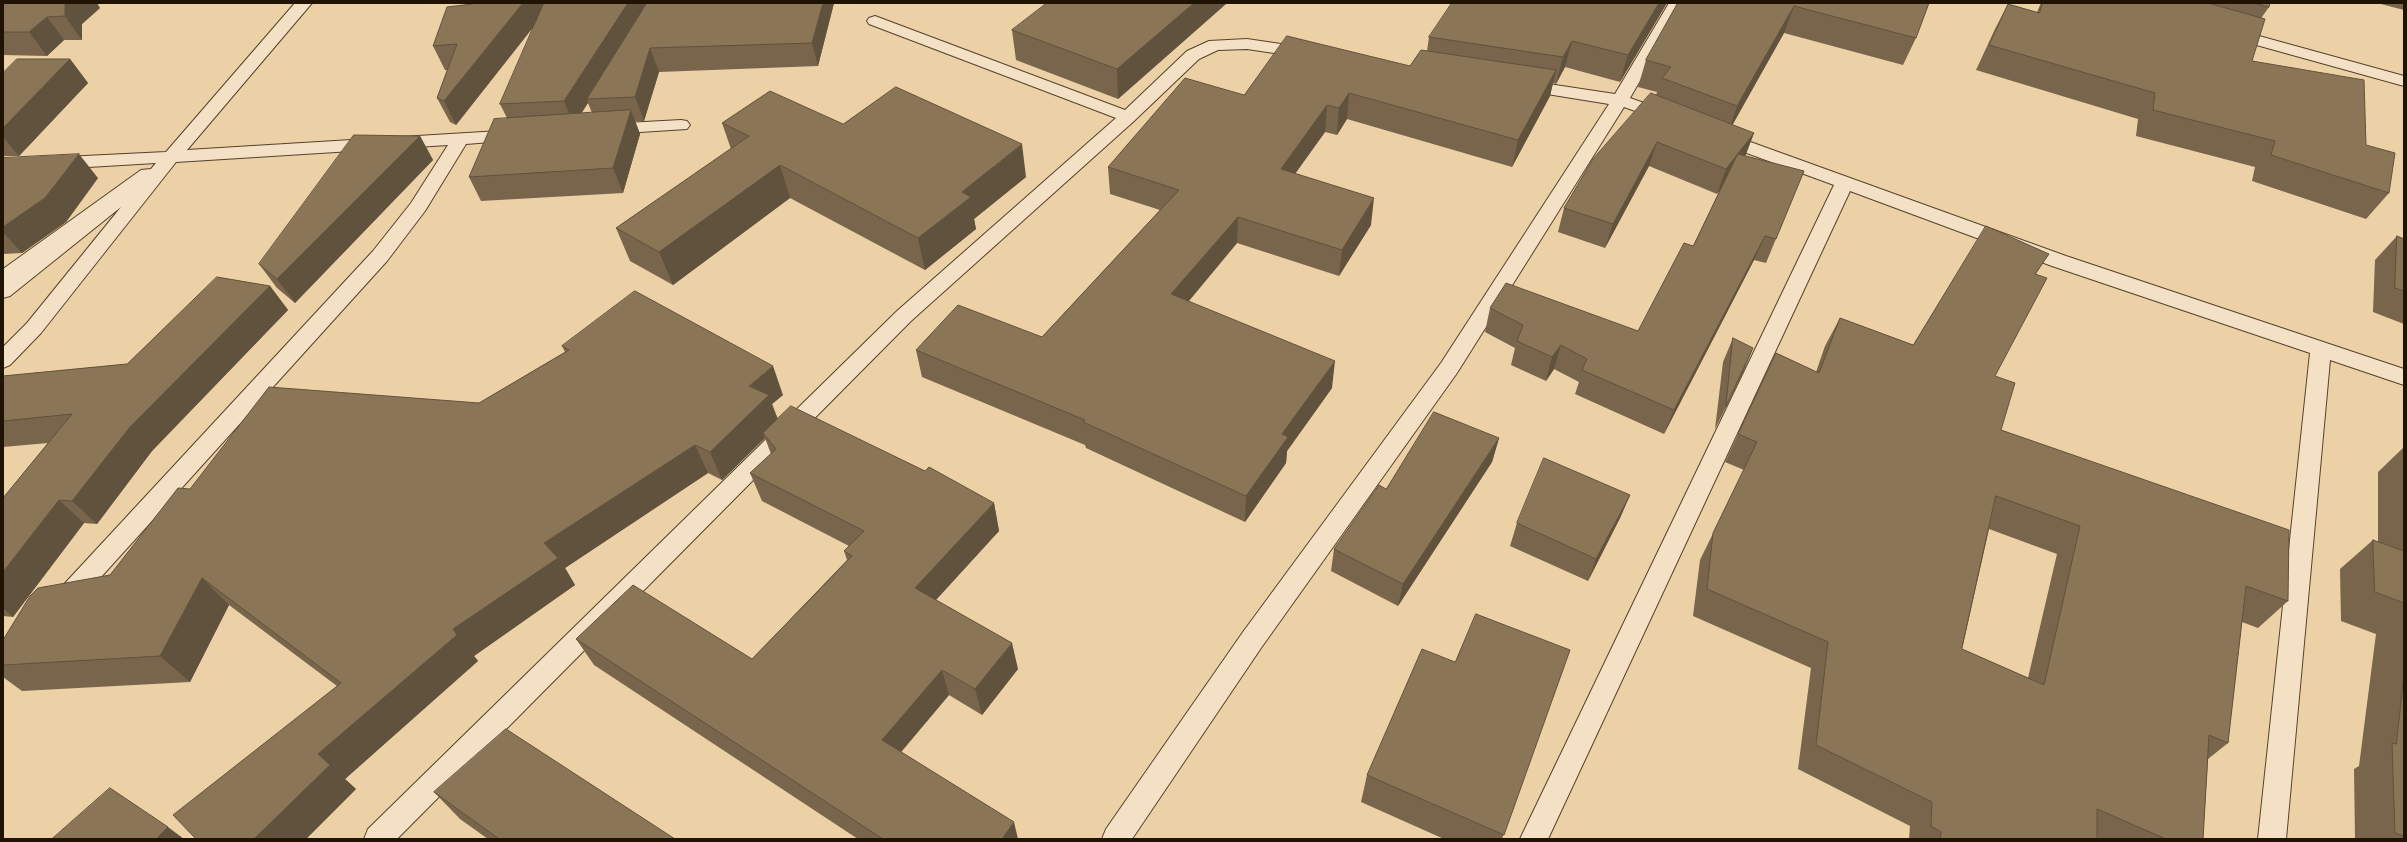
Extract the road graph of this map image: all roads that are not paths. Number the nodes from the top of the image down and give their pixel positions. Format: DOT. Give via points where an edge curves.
graph roads {
  1 [pos="304,3"];
  2 [pos="1677,3"];
  3 [pos="875,21"];
  4 [pos="2214,28"];
  5 [pos="1325,56"];
  6 [pos="2404,81"];
  7 [pos="1504,82"];
  8 [pos="1620,100"];
  9 [pos="1128,117"];
  10 [pos="1680,122"];
  11 [pos="681,125"];
  12 [pos="588,130"];
  13 [pos="1702,131"];
  14 [pos="533,134"];
  15 [pos="461,138"];
  16 [pos="171,157"];
  17 [pos="3,166"];
  18 [pos="1844,184"];
  19 [pos="3,270"];
  20 [pos="3,279"];
  21 [pos="3,291"];
  22 [pos="2321,349"];
  23 [pos="3,360"];
  24 [pos="2404,378"];
  25 [pos="49,618"];
  26 [pos="378,839"];
  27 [pos="1116,839"];
  28 [pos="1534,839"];
  29 [pos="2272,839"];
  1 -- 16 [label="street"];
  2 -- 8 [label="street"];
  3 -- 9 [label="street"];
  4 -- 6 [label="street"];
  5 -- 9 [label="street" via="1247,44 1215,45 1193,55"];
  7 -- 8 [label="street"];
  8 -- 10 [label="street"];
  8 -- 27 [label="street" via="1449,368 1252,640"];
  9 -- 26 [label="street" via="904,316"];
  11 -- 12 [label="street"];
  13 -- 18 [label="street"];
  14 -- 15 [label="street"];
  15 -- 16 [label="street"];
  15 -- 25 [label="street" via="418,207 380,256"];
  16 -- 17 [label="street"];
  16 -- 19 [label="street"];
  16 -- 20 [label="street"];
  16 -- 21 [label="street"];
  16 -- 23 [label="street" via="34,328"];
  18 -- 22 [label="street" via="2059,261"];
  18 -- 28 [label="street"];
  22 -- 24 [label="street"];
  22 -- 29 [label="street"];
}
